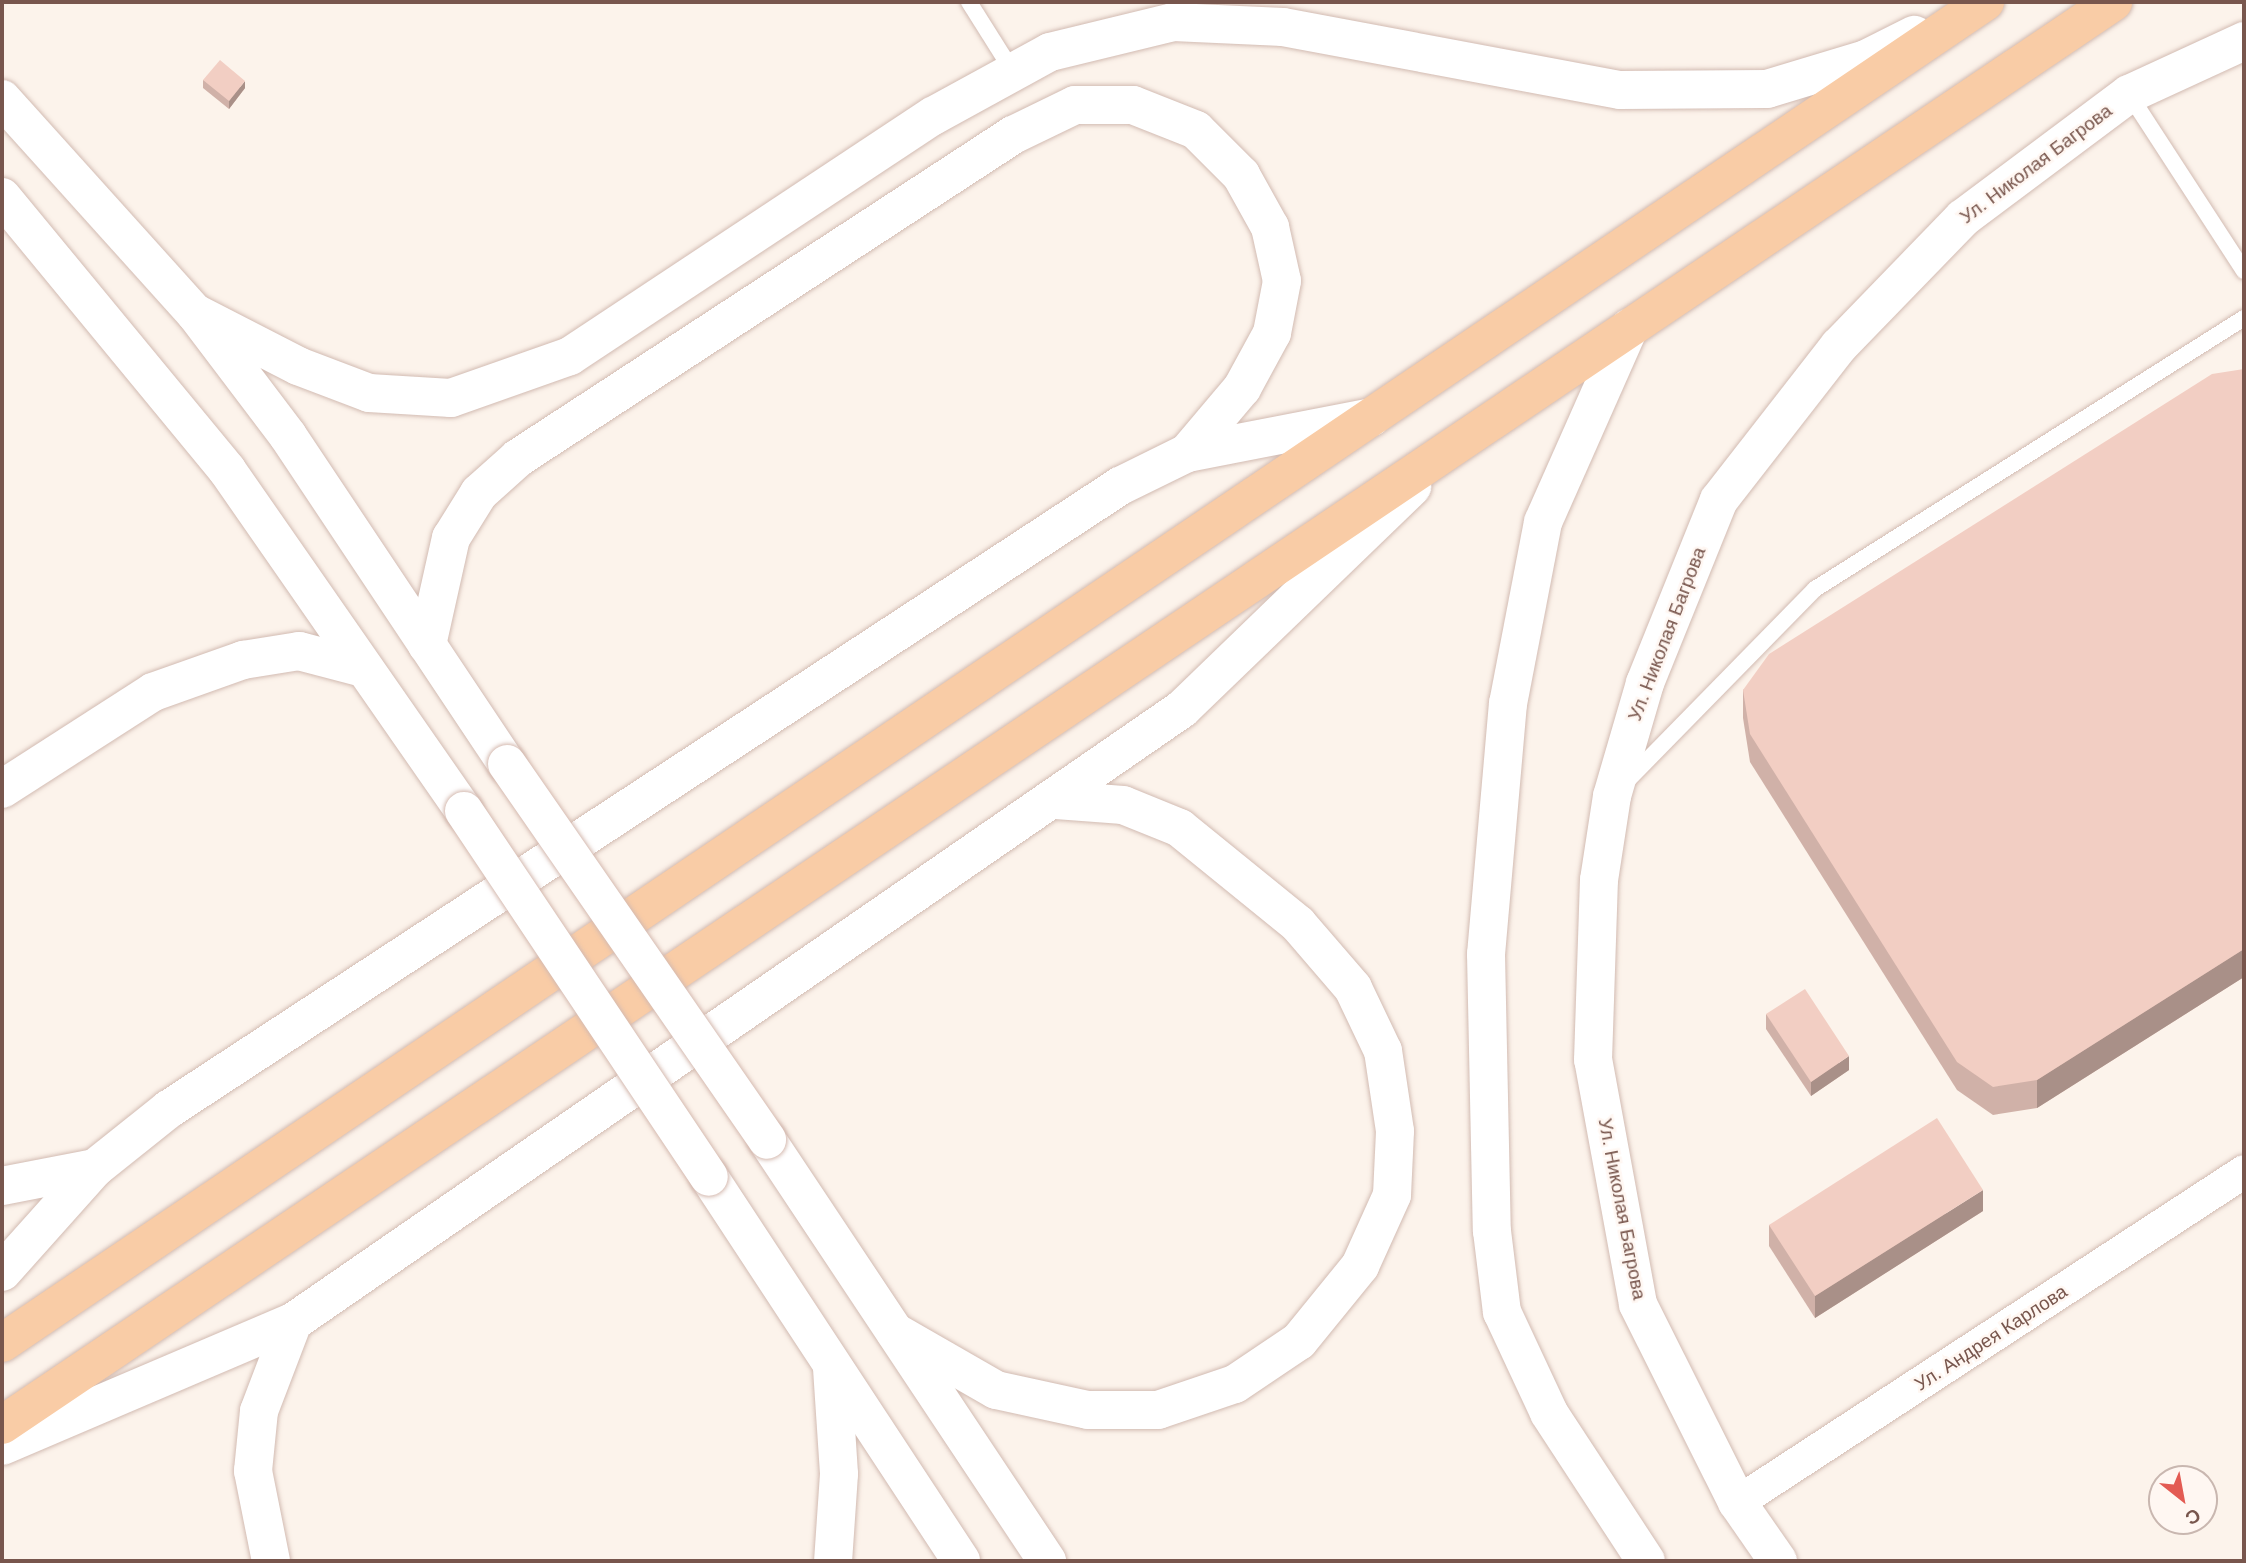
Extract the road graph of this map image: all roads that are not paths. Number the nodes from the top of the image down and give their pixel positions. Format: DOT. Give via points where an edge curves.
graph roads {
  1 [pos="969,2"];
  2 [pos="1983,2"];
  3 [pos="2113,2"];
  4 [pos="2244,41"];
  5 [pos="1013,72"];
  6 [pos="2129,94"];
  7 [pos="2,99"];
  8 [pos="2,197"];
  9 [pos="2244,271"];
  10 [pos="195,313"];
  11 [pos="2244,318"];
  12 [pos="1629,328"];
  13 [pos="1371,417"];
  14 [pos="1187,453"];
  15 [pos="1446,453"];
  16 [pos="427,645"];
  17 [pos="364,668"];
  18 [pos="2,789"];
  19 [pos="1612,796"];
  20 [pos="1056,800"];
  21 [pos="95,1168"];
  22 [pos="2244,1171"];
  23 [pos="2,1186"];
  24 [pos="2,1272"];
  25 [pos="293,1322"];
  26 [pos="895,1332"];
  27 [pos="2,1343"];
  28 [pos="831,1366"];
  29 [pos="2,1425"];
  30 [pos="2,1446"];
  31 [pos="1737,1502"];
  32 [pos="271,1561"];
  33 [pos="833,1561"];
  34 [pos="961,1561"];
  35 [pos="1047,1561"];
  36 [pos="1646,1561"];
  37 [pos="1778,1561"];
  1 -- 5 [label="lane"];
  2 -- 5 [label="main road" via="1866,59 1767,89 1620,90 1283,27 1173,23 1050,52"];
  2 -- 13 [label="main road"];
  3 -- 12 [label="main road"];
  4 -- 6 [label="main road, Ул. Николая Багрова"];
  5 -- 10 [label="main road" via="933,116 570,356 451,398 369,394 298,366"];
  6 -- 9 [label="lane"];
  6 -- 19 [label="main road, Ул. Николая Багрова" via="1963,218 1839,346 1719,500 1645,683"];
  7 -- 10 [label="main road"];
  8 -- 17 [label="main road" via="219,460"];
  10 -- 16 [label="main road" via="288,436"];
  11 -- 19 [label="lane" via="1815,589"];
  12 -- 15 [label="main road"];
  12 -- 36 [label="main road" via="1543,522 1508,704 1486,968 1492,1231 1502,1312 1549,1413"];
  13 -- 14 [label="main road"];
  13 -- 27 [label="main road"];
  14 -- 16 [label="main road" via="1242,388 1272,334 1282,281 1270,227 1241,175 1196,130 1133,105 1075,105 1013,135 518,458 479,493 451,538"];
  14 -- 21 [label="main road" via="1120,486 181,1102"];
  15 -- 20 [label="main road" via="1182,709"];
  15 -- 29 [label="main road"];
  16 -- 26 [label="main road, bridge"];
  17 -- 18 [label="main road" via="299,651 243,660 153,692"];
  17 -- 28 [label="main road, bridge" via="709,1177"];
  19 -- 31 [label="main road, Ул. Николая Багрова" via="1599,880 1593,1060 1638,1304"];
  20 -- 25 [label="main road"];
  20 -- 26 [label="main road" via="1123,805 1180,828 1306,933 1353,988 1383,1051 1395,1131 1392,1195 1360,1266 1299,1340 1235,1384 1158,1409 1088,1410 996,1390"];
  21 -- 23 [label="main road"];
  21 -- 24 [label="main road"];
  22 -- 31 [label="street, Ул. Андрея Карлова"];
  25 -- 30 [label="main road"];
  25 -- 32 [label="main road" via="259,1410 254,1459 260,1533"];
  26 -- 35 [label="main road"];
  28 -- 33 [label="main road" via="839,1474"];
  28 -- 34 [label="main road"];
  31 -- 37 [label="main road, Ул. Николая Багрова"];
}
